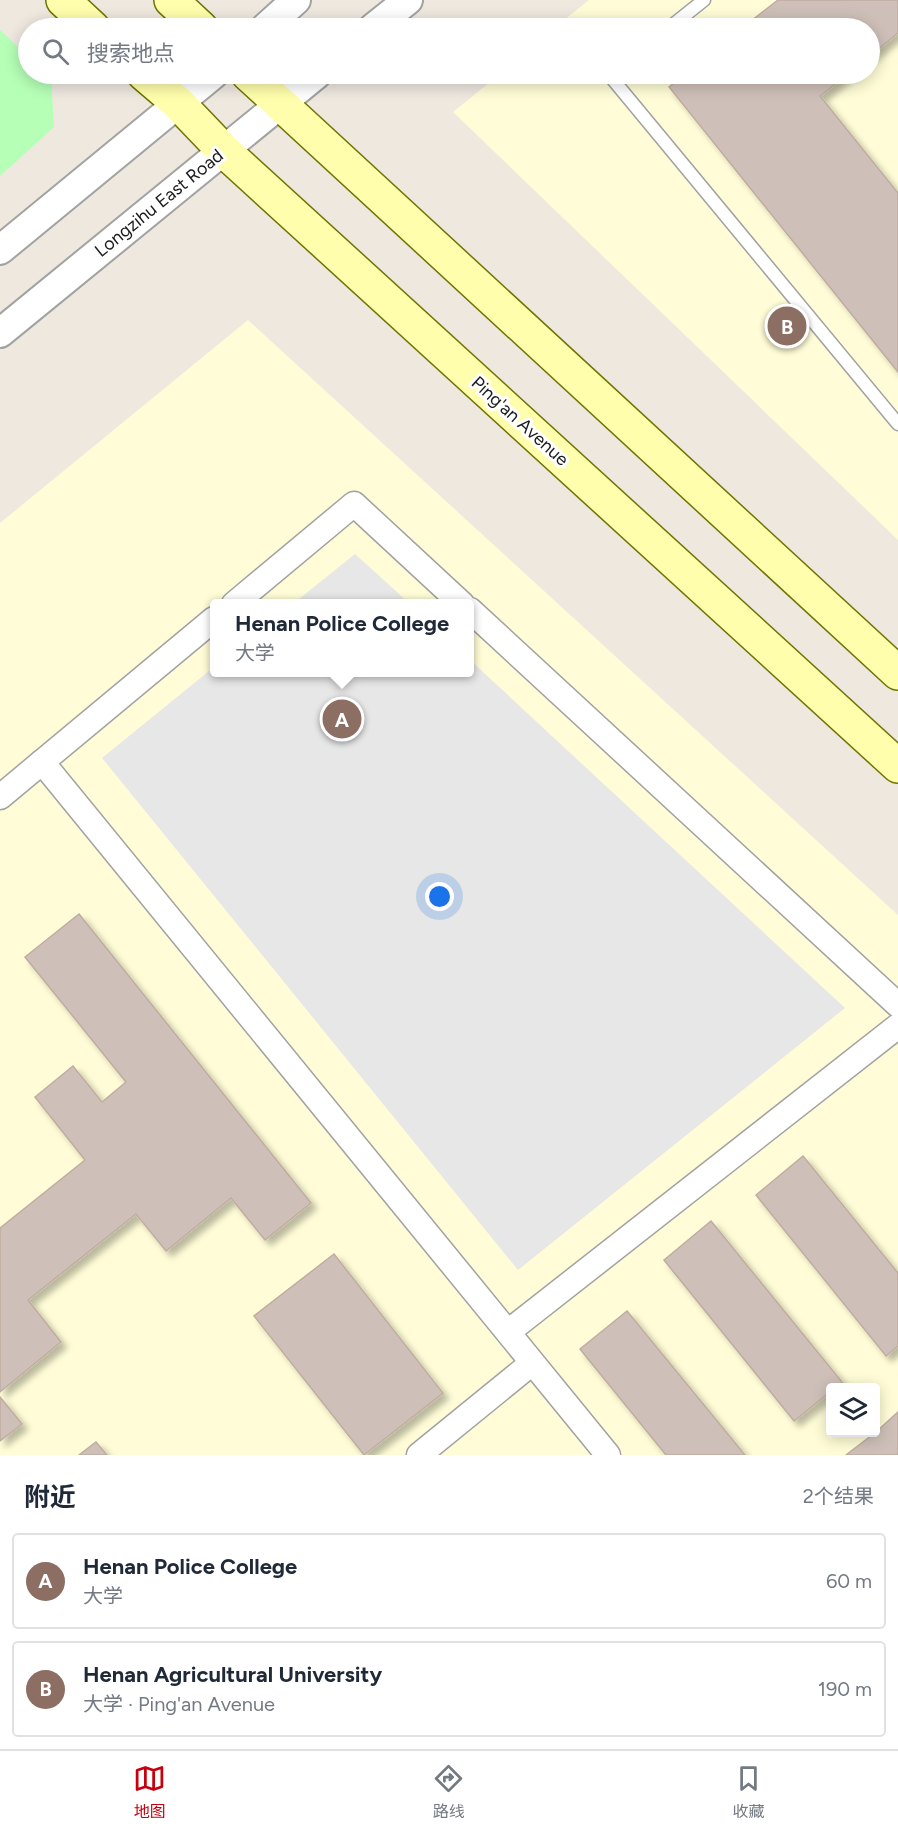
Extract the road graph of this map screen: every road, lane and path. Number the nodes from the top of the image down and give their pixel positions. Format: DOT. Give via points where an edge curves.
graph roads {
  1 [pos="63,0"];
  2 [pos="171,0"];
  3 [pos="296,0"];
  4 [pos="408,0"];
  5 [pos="704,0"];
  6 [pos="82,18"];
  7 [pos="190,18"];
  8 [pos="276,18"];
  9 [pos="386,18"];
  10 [pos="682,18"];
  11 [pos="156,84"];
  12 [pos="202,84"];
  13 [pos="259,84"];
  14 [pos="305,84"];
  15 [pos="617,84"];
  16 [pos="178,103"];
  17 [pos="280,104"];
  18 [pos="223,150"];
  19 [pos="0,250"];
  20 [pos="0,333"];
  21 [pos="898,424"];
  22 [pos="239,599"];
  23 [pos="458,599"];
  24 [pos="474,614"];
  25 [pos="210,622"];
  26 [pos="898,673"];
  27 [pos="42,762"];
  28 [pos="898,766"];
  29 [pos="0,797"];
  30 [pos="898,1005"];
  31 [pos="898,1026"];
  32 [pos="508,1332"];
  33 [pos="532,1363"];
  34 [pos="419,1455"];
  35 [pos="608,1455"];
  1 -- 6 [label="main road"];
  2 -- 7 [label="main road"];
  3 -- 8 [label="street"];
  4 -- 9 [label="street"];
  5 -- 10 [label="lane"];
  11 -- 16 [label="main road, Ping'an Avenue"];
  12 -- 16 [label="street"];
  13 -- 17 [label="main road"];
  14 -- 17 [label="street, Longzihu East Road"];
  15 -- 21 [label="lane"];
  16 -- 18 [label="main road, Ping'an Avenue"];
  16 -- 19 [label="street"];
  17 -- 18 [label="street, Longzihu East Road"];
  17 -- 26 [label="main road"];
  18 -- 20 [label="street, Longzihu East Road"];
  18 -- 28 [label="main road, Ping'an Avenue"];
  22 -- 23 [label="street" via="354,504"];
  24 -- 30 [label="street"];
  25 -- 27 [label="street"];
  27 -- 29 [label="street"];
  27 -- 32 [label="street"];
  31 -- 32 [label="street"];
  32 -- 33 [label="street"];
  33 -- 34 [label="street"];
  33 -- 35 [label="street"];
}
